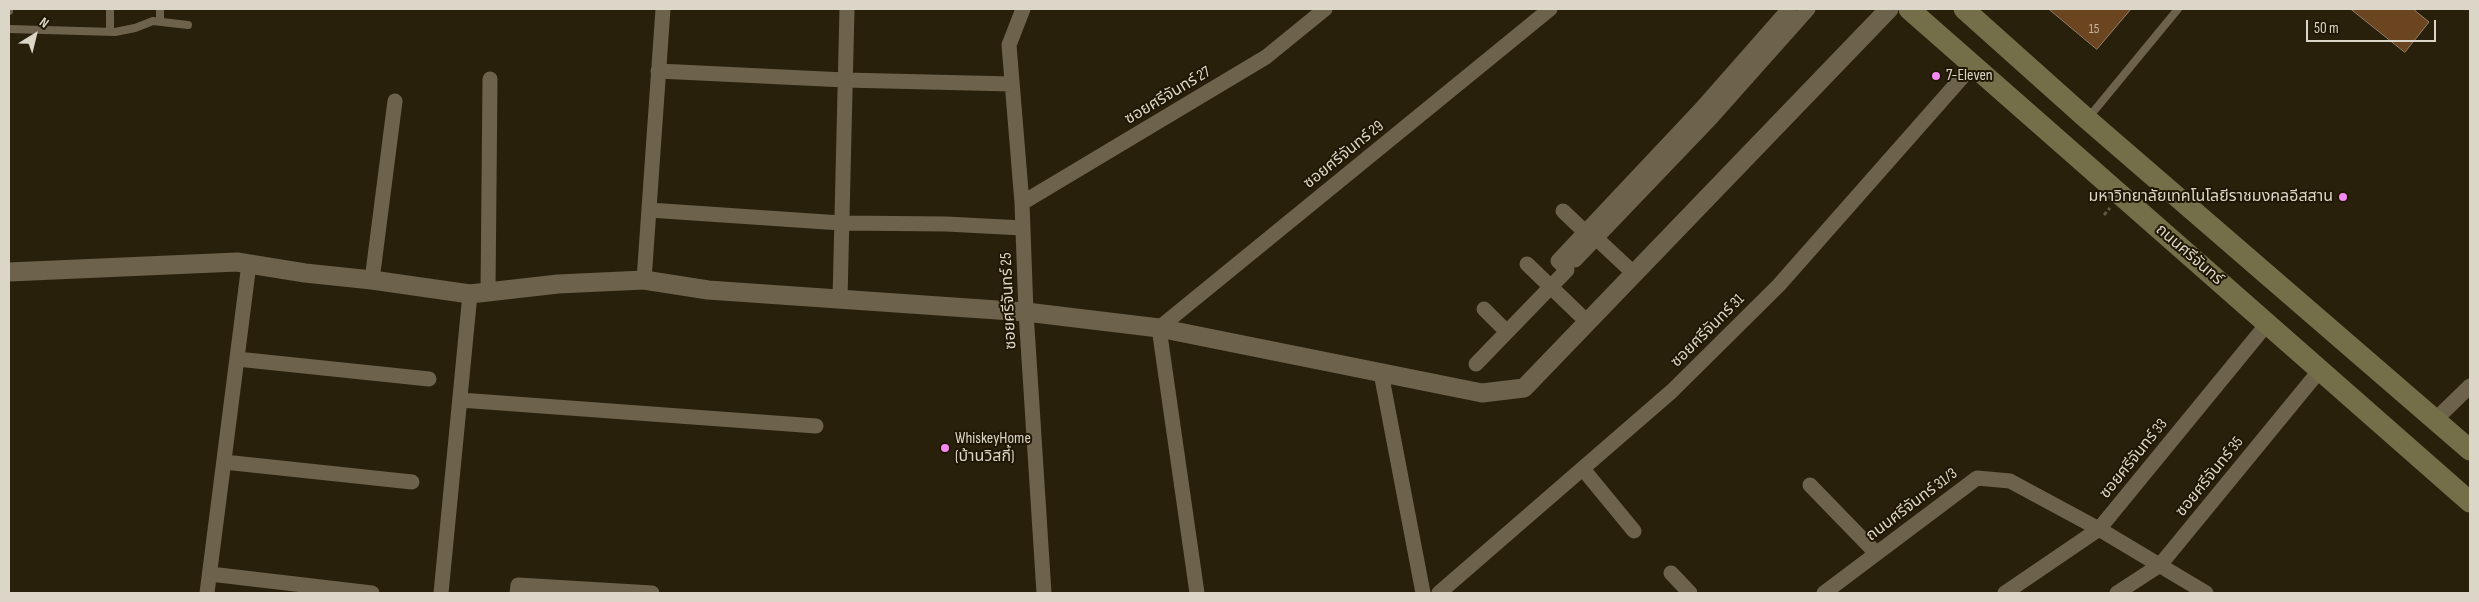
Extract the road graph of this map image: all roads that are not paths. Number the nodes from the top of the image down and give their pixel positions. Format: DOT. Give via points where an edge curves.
graph roads {
  1 [pos="110,9"];
  2 [pos="160,9"];
  3 [pos="663,9"];
  4 [pos="847,9"];
  5 [pos="1022,9"];
  6 [pos="1325,9"];
  7 [pos="1550,9"];
  8 [pos="1789,9"];
  9 [pos="1808,9"];
  10 [pos="1889,9"];
  11 [pos="1909,9"];
  12 [pos="1964,9"];
  13 [pos="2178,9"];
  14 [pos="160,21"];
  15 [pos="188,24"];
  16 [pos="9,29"];
  17 [pos="110,32"];
  18 [pos="1973,65"];
  19 [pos="658,71"];
  20 [pos="490,78"];
  21 [pos="845,80"];
  22 [pos="1012,84"];
  23 [pos="395,101"];
  24 [pos="2087,119"];
  25 [pos="1022,203"];
  26 [pos="649,210"];
  27 [pos="1563,211"];
  28 [pos="841,223"];
  29 [pos="1023,228"];
  30 [pos="1591,235"];
  31 [pos="1575,260"];
  32 [pos="249,264"];
  33 [pos="1527,264"];
  34 [pos="1627,267"];
  35 [pos="13,272"];
  36 [pos="372,280"];
  37 [pos="644,280"];
  38 [pos="1551,287"];
  39 [pos="479,293"];
  40 [pos="840,299"];
  41 [pos="1484,309"];
  42 [pos="1026,312"];
  43 [pos="1580,315"];
  44 [pos="2267,324"];
  45 [pos="1159,328"];
  46 [pos="1507,332"];
  47 [pos="237,359"];
  48 [pos="1476,364"];
  49 [pos="2320,370"];
  50 [pos="1381,373"];
  51 [pos="429,379"];
  52 [pos="2470,386"];
  53 [pos="460,400"];
  54 [pos="2436,420"];
  55 [pos="816,426"];
  56 [pos="2470,450"];
  57 [pos="224,462"];
  58 [pos="1583,469"];
  59 [pos="412,482"];
  60 [pos="1810,485"];
  61 [pos="2470,502"];
  62 [pos="2100,529"];
  63 [pos="1634,531"];
  64 [pos="1876,553"];
  65 [pos="2160,565"];
  66 [pos="1671,573"];
  67 [pos="210,574"];
  68 [pos="207,593"];
  69 [pos="372,593"];
  70 [pos="441,593"];
  71 [pos="517,593"];
  72 [pos="652,593"];
  73 [pos="1044,593"];
  74 [pos="1197,593"];
  75 [pos="1423,593"];
  76 [pos="1439,593"];
  77 [pos="1690,593"];
  78 [pos="1824,593"];
  79 [pos="2005,593"];
  80 [pos="2116,593"];
  81 [pos="2206,593"];
  1 -- 17 [label="lane"];
  2 -- 14 [label="lane"];
  3 -- 19 [label="street"];
  4 -- 21 [label="street"];
  5 -- 22 [label="street, ซอยศรีจันทร์ 25" via="1009,45"];
  6 -- 25 [label="street, ซอยศรีจันทร์ 27" via="1266,57"];
  7 -- 45 [label="street, ซอยศรีจันทร์ 29"];
  8 -- 30 [label="street"];
  9 -- 30 [label="street" via="1711,118"];
  10 -- 50 [label="street" via="1524,388 1482,393"];
  11 -- 18 [label="main road, ถนนศรีจันทร์"];
  12 -- 24 [label="main road"];
  13 -- 24 [label="lane"];
  14 -- 15 [label="lane"];
  14 -- 17 [label="lane" via="148,21 135,28"];
  16 -- 17 [label="lane"];
  18 -- 44 [label="main road, ถนนศรีจันทร์"];
  18 -- 58 [label="street, ซอยศรีจันทร์ 31" via="1779,286 1672,392"];
  19 -- 21 [label="street"];
  19 -- 26 [label="street"];
  20 -- 39 [label="street"];
  21 -- 22 [label="street"];
  21 -- 28 [label="street"];
  22 -- 25 [label="street, ซอยศรีจันทร์ 25"];
  23 -- 36 [label="street"];
  24 -- 54 [label="main road"];
  25 -- 29 [label="street, ซอยศรีจันทร์ 25"];
  26 -- 28 [label="street"];
  26 -- 37 [label="street"];
  27 -- 30 [label="street"];
  28 -- 29 [label="street"];
  28 -- 40 [label="street"];
  29 -- 42 [label="street, ซอยศรีจันทร์ 25"];
  30 -- 31 [label="street"];
  30 -- 34 [label="street"];
  30 -- 38 [label="street" via="1558,261 1567,270"];
  32 -- 35 [label="street"];
  32 -- 36 [label="street"];
  32 -- 47 [label="street"];
  33 -- 38 [label="street"];
  36 -- 39 [label="street"];
  37 -- 39 [label="street" via="558,284"];
  37 -- 40 [label="street" via="708,290"];
  38 -- 43 [label="street"];
  38 -- 46 [label="street"];
  39 -- 53 [label="street"];
  40 -- 42 [label="street"];
  41 -- 46 [label="street"];
  42 -- 45 [label="street"];
  42 -- 73 [label="street, ซอยศรีจันทร์ 25"];
  44 -- 49 [label="main road, ถนนศรีจันทร์"];
  44 -- 62 [label="street, ซอยศรีจันทร์ 33"];
  45 -- 50 [label="street"];
  45 -- 74 [label="street"];
  46 -- 48 [label="street"];
  47 -- 51 [label="street"];
  47 -- 57 [label="street"];
  49 -- 61 [label="main road, ถนนศรีจันทร์"];
  49 -- 65 [label="street, ซอยศรีจันทร์ 35"];
  50 -- 75 [label="street"];
  52 -- 54 [label="street"];
  53 -- 55 [label="street"];
  53 -- 70 [label="street"];
  54 -- 56 [label="main road"];
  57 -- 59 [label="street"];
  57 -- 67 [label="street"];
  58 -- 63 [label="street"];
  58 -- 76 [label="street, ซอยศรีจันทร์ 31"];
  60 -- 64 [label="street"];
  62 -- 64 [label="street, ถนนศรีจันทร์ 31/3" via="2010,481 1977,478"];
  62 -- 65 [label="street, ถนนศรีจันทร์ 31/3"];
  62 -- 79 [label="street, ซอยศรีจันทร์ 33"];
  64 -- 78 [label="street, ถนนศรีจันทร์ 31/3"];
  65 -- 80 [label="street, ซอยศรีจันทร์ 35"];
  65 -- 81 [label="street, ถนนศรีจันทร์ 31/3"];
  66 -- 77 [label="street"];
  67 -- 68 [label="street"];
  67 -- 69 [label="street"];
  71 -- 72 [label="street" via="518,585"];
}
